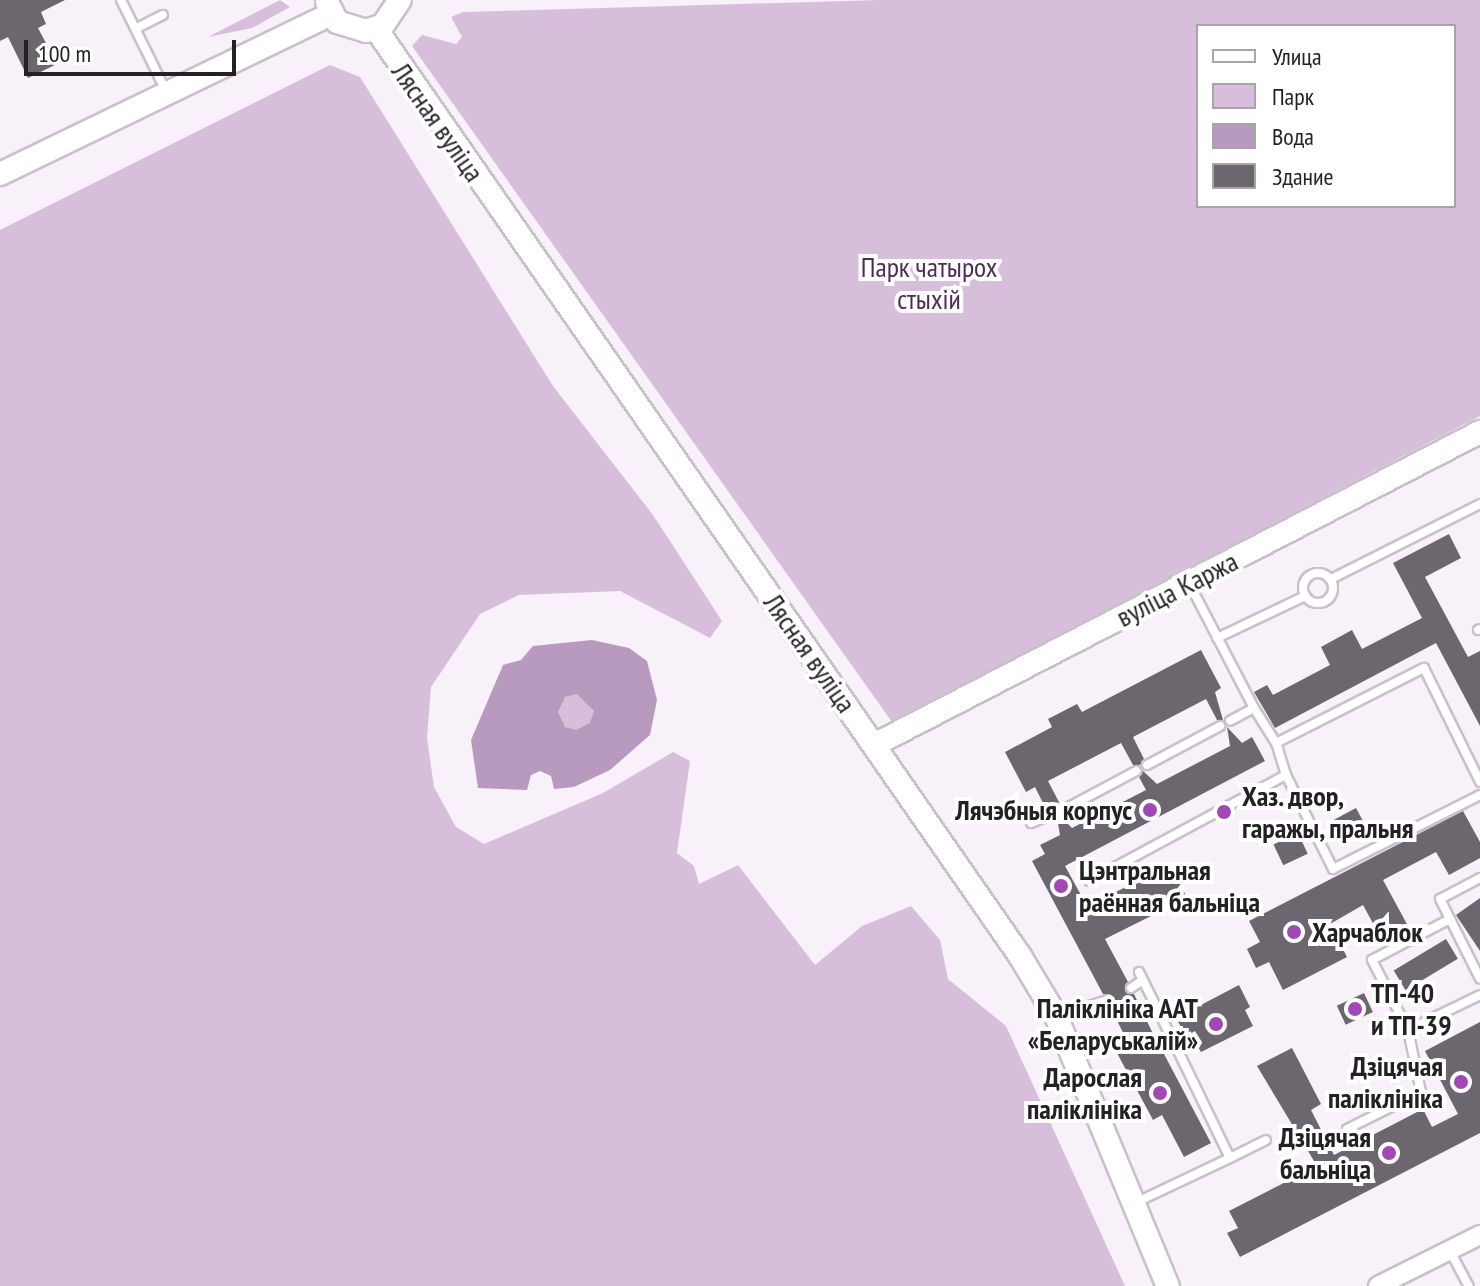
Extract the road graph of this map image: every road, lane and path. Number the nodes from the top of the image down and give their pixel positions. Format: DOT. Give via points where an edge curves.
graph roads {
  1 [pos="121,0"];
  2 [pos="398,1"];
  3 [pos="323,12"];
  4 [pos="163,15"];
  5 [pos="137,28"];
  6 [pos="376,29"];
  7 [pos="167,92"];
  8 [pos="0,174"];
  9 [pos="1480,432"];
  10 [pos="1480,504"];
  11 [pos="1331,579"];
  12 [pos="1189,583"];
  13 [pos="1305,596"];
  14 [pos="1217,638"];
  15 [pos="1254,708"];
  16 [pos="1230,721"];
  17 [pos="1220,726"];
  18 [pos="1276,743"];
  19 [pos="874,745"];
  20 [pos="1147,765"];
  21 [pos="1136,771"];
  22 [pos="1286,775"];
  23 [pos="1480,782"];
  24 [pos="1480,795"];
  25 [pos="1063,810"];
  26 [pos="1050,815"];
  27 [pos="1031,823"];
  28 [pos="1480,878"];
  29 [pos="1089,881"];
  30 [pos="1450,919"];
  31 [pos="1480,979"];
  32 [pos="1131,988"];
  33 [pos="1480,995"];
  34 [pos="1107,1000"];
  35 [pos="1056,1016"];
  36 [pos="1408,1030"];
  37 [pos="1169,1033"];
  38 [pos="1176,1047"];
  39 [pos="1347,1129"];
  40 [pos="1266,1140"];
  41 [pos="1230,1158"];
  42 [pos="1137,1202"];
  43 [pos="1480,1235"];
  44 [pos="1450,1250"];
  45 [pos="1168,1286"];
  46 [pos="1378,1286"];
  47 [pos="1469,1286"];
  1 -- 5 [label="lane"];
  2 -- 6 [label="main road"];
  3 -- 6 [label="main road" via="346,28"];
  3 -- 7 [label="main road"];
  4 -- 5 [label="lane"];
  5 -- 7 [label="lane"];
  6 -- 19 [label="main road, Лясная вуліца"];
  7 -- 8 [label="main road"];
  9 -- 12 [label="main road, вуліца Каржа"];
  10 -- 11 [label="lane"];
  11 -- 13 [label="lane" via="1312,574 1305,581"];
  11 -- 13 [label="lane" via="1327,601"];
  12 -- 14 [label="lane"];
  12 -- 19 [label="main road, вуліца Каржа"];
  13 -- 14 [label="lane"];
  14 -- 15 [label="lane"];
  15 -- 16 [label="lane"];
  15 -- 18 [label="lane"];
  17 -- 20 [label="lane"];
  18 -- 22 [label="lane"];
  18 -- 23 [label="lane" via="1424,668"];
  19 -- 35 [label="main road, Лясная вуліца"];
  21 -- 25 [label="lane"];
  22 -- 24 [label="lane" via="1333,869"];
  22 -- 29 [label="lane"];
  26 -- 27 [label="lane"];
  28 -- 30 [label="lane" via="1440,899"];
  30 -- 31 [label="lane"];
  30 -- 36 [label="lane" via="1372,960"];
  32 -- 37 [label="lane" via="1141,976"];
  33 -- 36 [label="lane"];
  34 -- 35 [label="lane"];
  35 -- 42 [label="main road, Лясная вуліца"];
  36 -- 39 [label="lane" via="1421,1092"];
  38 -- 41 [label="lane"];
  40 -- 41 [label="lane"];
  41 -- 42 [label="lane"];
  42 -- 45 [label="main road, Лясная вуліца"];
  43 -- 44 [label="street"];
  44 -- 46 [label="street"];
  44 -- 47 [label="lane"];
}
